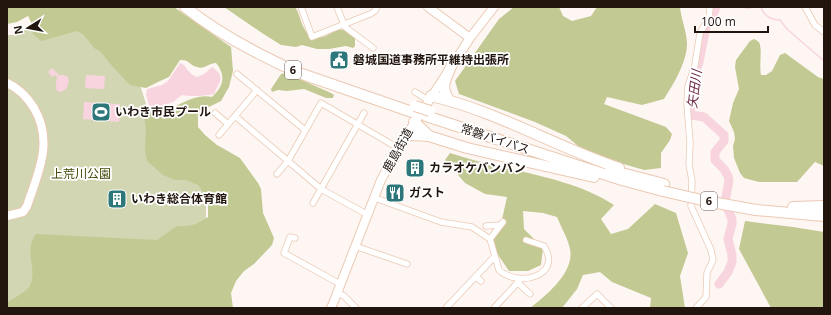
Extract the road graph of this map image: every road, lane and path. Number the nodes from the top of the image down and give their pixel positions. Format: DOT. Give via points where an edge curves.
graph roads {
  1 [pos="185,7"];
  2 [pos="197,7"];
  3 [pos="301,7"];
  4 [pos="336,7"];
  5 [pos="428,7"];
  6 [pos="494,7"];
  7 [pos="710,7"];
  8 [pos="805,7"];
  9 [pos="375,8"];
  10 [pos="343,25"];
  11 [pos="824,32"];
  12 [pos="470,38"];
  13 [pos="373,48"];
  14 [pos="452,64"];
  15 [pos="237,74"];
  16 [pos="7,83"];
  17 [pos="257,90"];
  18 [pos="415,92"];
  19 [pos="430,98"];
  20 [pos="450,101"];
  21 [pos="413,109"];
  22 [pos="215,113"];
  23 [pos="364,113"];
  24 [pos="428,114"];
  25 [pos="235,116"];
  26 [pos="414,122"];
  27 [pos="228,124"];
  28 [pos="357,124"];
  29 [pos="305,130"];
  30 [pos="219,135"];
  31 [pos="406,136"];
  32 [pos="429,136"];
  33 [pos="398,148"];
  34 [pos="288,161"];
  35 [pos="277,174"];
  36 [pos="622,180"];
  37 [pos="661,186"];
  38 [pos="321,189"];
  39 [pos="375,198"];
  40 [pos="313,203"];
  41 [pos="824,206"];
  42 [pos="824,209"];
  43 [pos="794,211"];
  44 [pos="368,215"];
  45 [pos="7,216"];
  46 [pos="824,217"];
  47 [pos="486,226"];
  48 [pos="295,238"];
  49 [pos="490,239"];
  50 [pos="526,240"];
  51 [pos="355,246"];
  52 [pos="495,256"];
  53 [pos="407,264"];
  54 [pos="476,277"];
  55 [pos="520,281"];
  56 [pos="481,282"];
  57 [pos="339,288"];
  58 [pos="530,294"];
  59 [pos="331,308"];
  60 [pos="356,308"];
  61 [pos="446,308"];
  62 [pos="494,308"];
  63 [pos="582,308"];
  64 [pos="611,308"];
  65 [pos="696,308"];
  1 -- 21 [label="highway, 常磐バイパス / 6" via="236,42 281,65"];
  2 -- 21 [label="highway, 常磐バイパス / 6" via="243,39 286,60"];
  3 -- 10 [label="street" via="312,37"];
  4 -- 10 [label="street"];
  5 -- 12 [label="street"];
  6 -- 12 [label="street, 鹿島街道"];
  7 -- 65 [label="street" via="709,18 700,33 695,65 688,86 687,104 691,206 713,256 707,273 706,297"];
  8 -- 11 [label="street" via="815,25"];
  9 -- 10 [label="street" via="370,14"];
  10 -- 13 [label="street"];
  12 -- 14 [label="street, 鹿島街道"];
  14 -- 19 [label="street, 鹿島街道"];
  14 -- 20 [label="highway" via="444,85"];
  15 -- 17 [label="street"];
  16 -- 45 [label="street" via="18,89 30,102 41,123 44,146 27,206 23,212"];
  17 -- 25 [label="street"];
  17 -- 29 [label="street"];
  18 -- 19 [label="street"];
  19 -- 20 [label="highway"];
  19 -- 26 [label="street, 鹿島街道"];
  20 -- 37 [label="highway" via="501,119"];
  21 -- 24 [label="highway, 常磐バイパス / 6"];
  22 -- 27 [label="street"];
  23 -- 28 [label="street"];
  24 -- 36 [label="highway, 常磐バイパス / 6"];
  24 -- 37 [label="highway, 常磐バイパス / 6"];
  25 -- 27 [label="street"];
  25 -- 34 [label="street"];
  26 -- 31 [label="street, 鹿島街道"];
  26 -- 32 [label="highway"];
  27 -- 30 [label="street"];
  28 -- 29 [label="street" via="321,103"];
  28 -- 33 [label="street"];
  28 -- 38 [label="street"];
  29 -- 34 [label="street"];
  31 -- 32 [label="highway"];
  31 -- 33 [label="street, 鹿島街道"];
  32 -- 36 [label="highway" via="508,158 592,177"];
  33 -- 39 [label="street, 鹿島街道" via="381,180"];
  34 -- 35 [label="street"];
  34 -- 38 [label="street"];
  36 -- 37 [label="highway, 常磐バイパス / 6"];
  37 -- 43 [label="highway, 常磐バイパス / 6, bridge" via="706,201"];
  38 -- 40 [label="street"];
  38 -- 44 [label="street"];
  39 -- 44 [label="street, 鹿島街道"];
  39 -- 49 [label="street" via="441,222 472,227"];
  41 -- 43 [label="highway"];
  42 -- 43 [label="highway, 常磐バイパス / 6"];
  43 -- 46 [label="highway, 常磐バイパス / 6"];
  44 -- 51 [label="street, 鹿島街道"];
  47 -- 49 [label="street" via="501,223"];
  48 -- 57 [label="street" via="290,237 284,253"];
  49 -- 52 [label="street"];
  50 -- 55 [label="street" via="544,246 548,264 538,276"];
  51 -- 53 [label="street"];
  51 -- 57 [label="street, 鹿島街道"];
  52 -- 54 [label="street"];
  52 -- 55 [label="street" via="499,270"];
  54 -- 56 [label="street"];
  54 -- 61 [label="street"];
  55 -- 58 [label="street"];
  55 -- 62 [label="street"];
  57 -- 59 [label="street, 鹿島街道"];
  57 -- 60 [label="street"];
  63 -- 64 [label="street" via="597,294"];
}
